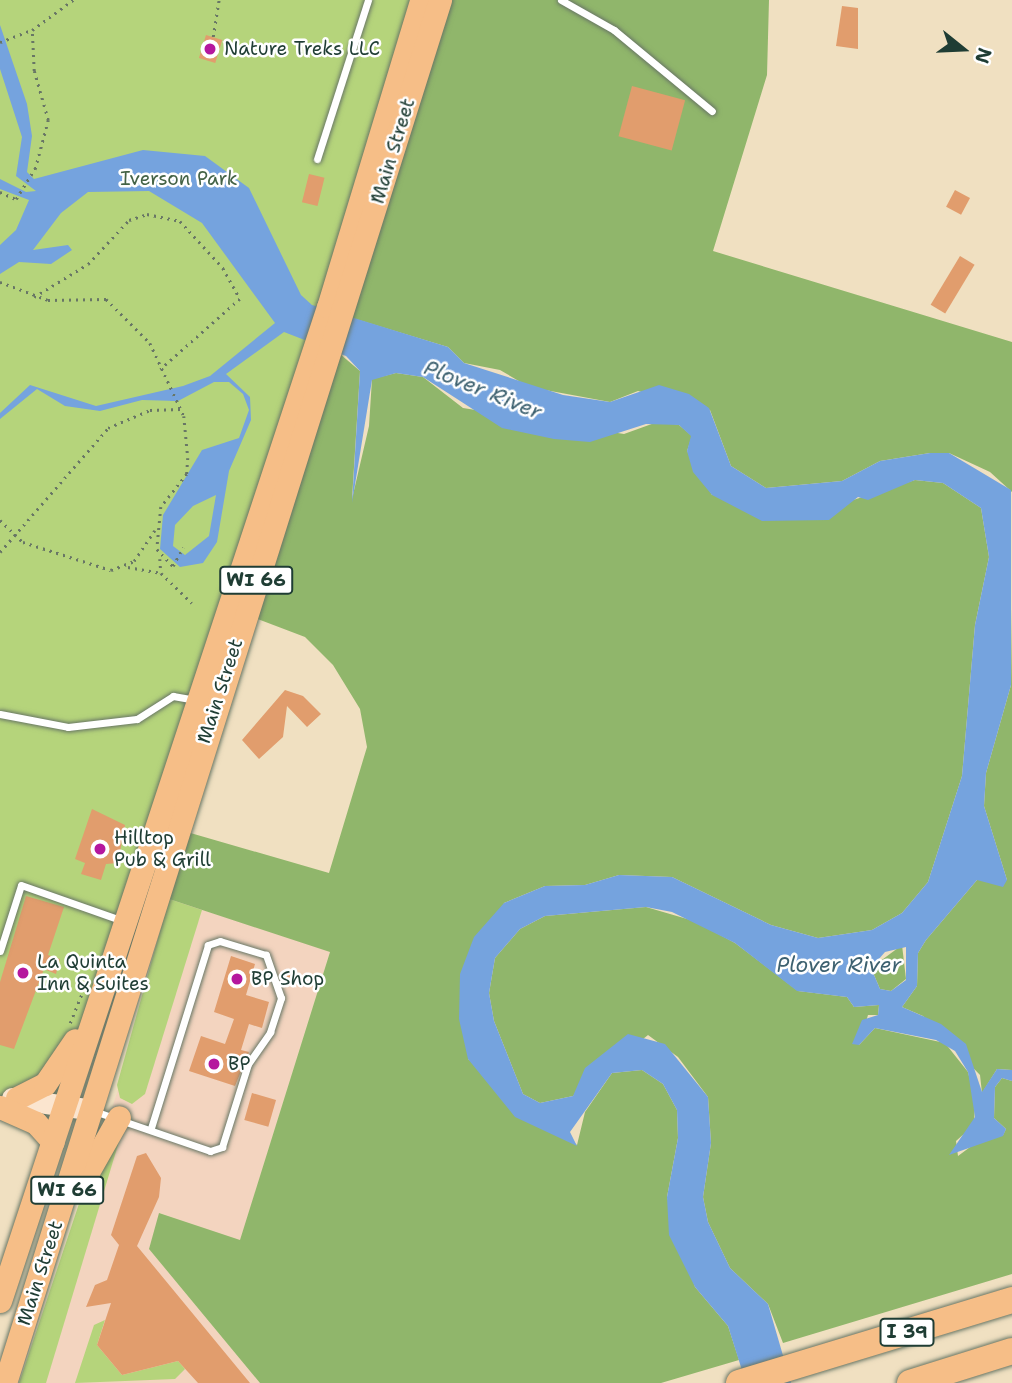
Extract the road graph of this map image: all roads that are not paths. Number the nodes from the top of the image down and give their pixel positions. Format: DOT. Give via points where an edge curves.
graph roads {
  1 [pos="368,0"];
  2 [pos="421,0"];
  3 [pos="440,0"];
  4 [pos="561,0"];
  5 [pos="712,111"];
  6 [pos="317,159"];
  7 [pos="336,310"];
  8 [pos="322,351"];
  9 [pos="196,700"];
  10 [pos="0,714"];
  11 [pos="172,803"];
  12 [pos="124,922"];
  13 [pos="0,951"];
  14 [pos="113,958"];
  15 [pos="6,1101"];
  16 [pos="65,1104"];
  17 [pos="92,1110"];
  18 [pos="119,1117"];
  19 [pos="151,1128"];
  20 [pos="53,1142"];
  21 [pos="41,1270"];
  22 [pos="1012,1300"];
  23 [pos="0,1301"];
  24 [pos="1012,1351"];
  25 [pos="6,1381"];
  26 [pos="740,1383"];
  27 [pos="910,1383"];
  1 -- 6 [label="lane"];
  2 -- 7 [label="main road, Main Street / WI 66"];
  3 -- 7 [label="main road, Main Street / WI 66"];
  4 -- 5 [label="lane" via="614,30"];
  7 -- 8 [label="main road, Main Street / WI 66"];
  8 -- 9 [label="main road, Main Street / WI 66"];
  8 -- 11 [label="main road, Main Street / WI 66"];
  9 -- 10 [label="lane" via="173,696 137,719 68,727"];
  9 -- 11 [label="main road, Main Street / WI 66"];
  11 -- 12 [label="main road, Main Street / WI 66"];
  11 -- 17 [label="main road, Main Street / WI 66"];
  12 -- 13 [label="lane" via="21,885"];
  12 -- 14 [label="main road, Main Street / WI 66"];
  14 -- 15 [label="main road" via="64,1062 44,1084"];
  14 -- 16 [label="main road, Main Street / WI 66"];
  14 -- 17 [label="main road" via="114,991 89,1080"];
  15 -- 16 [label="street"];
  15 -- 20 [label="main road"];
  16 -- 17 [label="street"];
  16 -- 20 [label="main road, Main Street / WI 66"];
  16 -- 25 [label="main road" via="73,1126 14,1303"];
  17 -- 18 [label="lane"];
  17 -- 21 [label="main road, Main Street / WI 66"];
  18 -- 19 [label="lane"];
  18 -- 21 [label="main road" via="83,1177 61,1245"];
  19 -- 19 [label="lane" via="210,1151 222,1147 248,1064 270,1032 281,998 267,955 220,941 208,945"];
  20 -- 23 [label="main road, Main Street / WI 66"];
  21 -- 25 [label="main road, Main Street / WI 66"];
  22 -- 26 [label="highway, I 39"];
  24 -- 27 [label="highway, I 39"];
}
